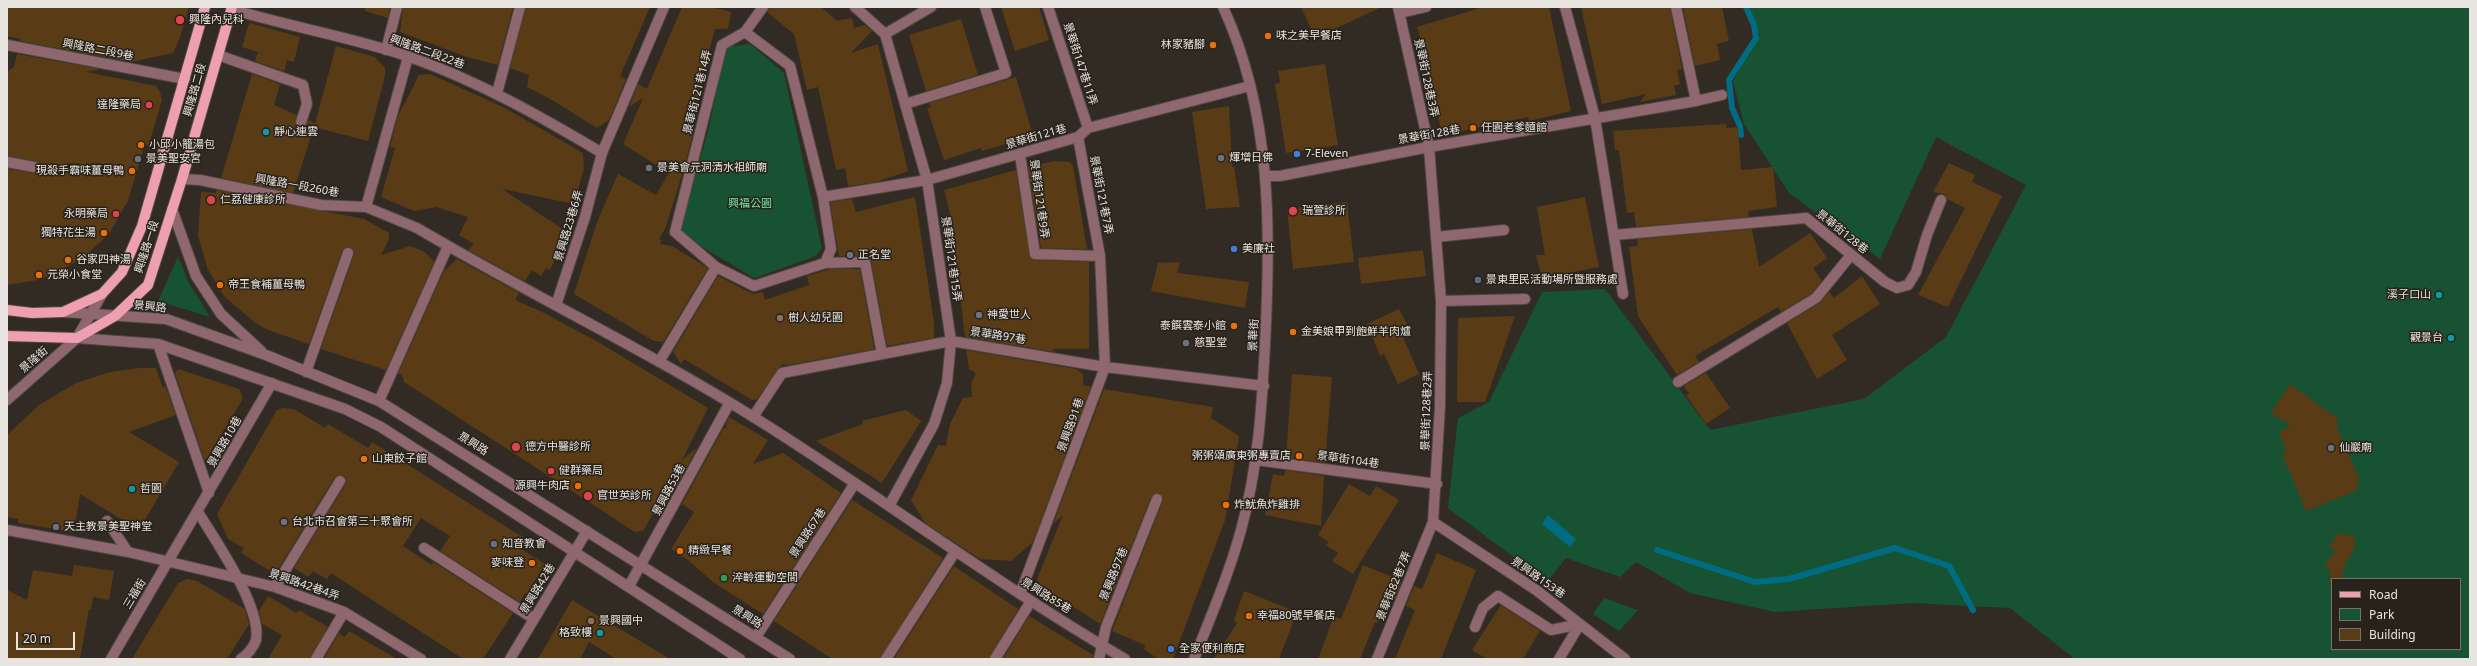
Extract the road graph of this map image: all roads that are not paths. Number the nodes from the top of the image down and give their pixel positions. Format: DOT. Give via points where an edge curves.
graph roads {
  1 [pos="205,7"];
  2 [pos="397,7"];
  3 [pos="520,7"];
  4 [pos="664,7"];
  5 [pos="763,7"];
  6 [pos="855,7"];
  7 [pos="931,7"];
  8 [pos="985,7"];
  9 [pos="1048,7"];
  10 [pos="1223,7"];
  11 [pos="1426,7"];
  12 [pos="1565,7"];
  13 [pos="1676,7"];
  14 [pos="231,8"];
  15 [pos="1399,10"];
  16 [pos="745,32"];
  17 [pos="885,34"];
  18 [pos="7,45"];
  19 [pos="386,50"];
  20 [pos="218,55"];
  21 [pos="408,57"];
  22 [pos="185,79"];
  23 [pos="1250,86"];
  24 [pos="497,93"];
  25 [pos="1722,95"];
  26 [pos="1696,101"];
  27 [pos="905,104"];
  28 [pos="1596,118"];
  29 [pos="301,122"];
  30 [pos="1088,128"];
  31 [pos="1078,138"];
  32 [pos="1429,147"];
  33 [pos="602,153"];
  34 [pos="1020,155"];
  35 [pos="161,161"];
  36 [pos="7,162"];
  37 [pos="34,168"];
  38 [pos="1266,176"];
  39 [pos="182,179"];
  40 [pos="927,180"];
  41 [pos="823,196"];
  42 [pos="1941,200"];
  43 [pos="366,207"];
  44 [pos="172,209"];
  45 [pos="1504,230"];
  46 [pos="1614,235"];
  47 [pos="1436,237"];
  48 [pos="448,246"];
  49 [pos="348,253"];
  50 [pos="1851,255"];
  51 [pos="1100,256"];
  52 [pos="825,262"];
  53 [pos="716,267"];
  54 [pos="102,294"];
  55 [pos="1623,294"];
  56 [pos="1525,299"];
  57 [pos="1441,301"];
  58 [pos="556,305"];
  59 [pos="7,310"];
  60 [pos="63,312"];
  61 [pos="92,313"];
  62 [pos="115,316"];
  63 [pos="7,336"];
  64 [pos="77,338"];
  65 [pos="950,341"];
  66 [pos="158,344"];
  67 [pos="882,354"];
  68 [pos="266,355"];
  69 [pos="659,362"];
  70 [pos="1105,367"];
  71 [pos="306,372"];
  72 [pos="1678,382"];
  73 [pos="272,384"];
  74 [pos="1264,386"];
  75 [pos="7,400"];
  76 [pos="379,401"];
  77 [pos="729,404"];
  78 [pos="753,417"];
  79 [pos="1256,460"];
  80 [pos="340,481"];
  81 [pos="855,483"];
  82 [pos="1436,484"];
  83 [pos="209,493"];
  84 [pos="1157,499"];
  85 [pos="889,506"];
  86 [pos="198,512"];
  87 [pos="108,521"];
  88 [pos="1433,522"];
  89 [pos="7,530"];
  90 [pos="587,531"];
  91 [pos="424,548"];
  92 [pos="575,550"];
  93 [pos="128,552"];
  94 [pos="955,552"];
  95 [pos="168,562"];
  96 [pos="642,564"];
  97 [pos="238,577"];
  98 [pos="629,586"];
  99 [pos="275,587"];
  100 [pos="1020,594"];
  101 [pos="1031,601"];
  102 [pos="344,612"];
  103 [pos="534,619"];
  104 [pos="1580,624"];
  105 [pos="1475,627"];
  106 [pos="756,637"];
  107 [pos="1103,646"];
  108 [pos="111,659"];
  109 [pos="241,659"];
  110 [pos="316,659"];
  111 [pos="421,659"];
  112 [pos="510,659"];
  113 [pos="740,659"];
  114 [pos="790,659"];
  115 [pos="886,659"];
  116 [pos="995,659"];
  117 [pos="1099,659"];
  118 [pos="1126,659"];
  119 [pos="1194,659"];
  120 [pos="1377,659"];
  121 [pos="1558,659"];
  122 [pos="1625,659"];
  1 -- 22 [label="main road, 興隆路二段"];
  2 -- 19 [label="street"];
  3 -- 24 [label="street"];
  4 -- 33 [label="street, 景興路23巷6弄"];
  5 -- 16 [label="street"];
  6 -- 17 [label="street"];
  7 -- 17 [label="street"];
  8 -- 27 [label="street" via="1006,73"];
  9 -- 30 [label="street, 景華街147巷11弄"];
  10 -- 23 [label="street, 景華街" via="1231,24"];
  11 -- 15 [label="street, 景華街128巷3弄"];
  12 -- 28 [label="street"];
  13 -- 26 [label="street"];
  14 -- 19 [label="street, 興隆路二段22巷"];
  14 -- 20 [label="main road, 興隆路二段"];
  15 -- 32 [label="street, 景華街128巷3弄"];
  16 -- 41 [label="street" via="790,66"];
  16 -- 53 [label="street, 景華街121巷14弄" via="722,45 675,232"];
  17 -- 27 [label="street, 景華街121巷15弄"];
  18 -- 22 [label="street, 興隆路二段9巷"];
  19 -- 21 [label="street, 興隆路二段22巷"];
  20 -- 29 [label="street" via="303,85 307,104"];
  20 -- 39 [label="main road, 興隆路二段"];
  21 -- 24 [label="street, 興隆路二段22巷" via="452,72"];
  21 -- 43 [label="street"];
  22 -- 35 [label="main road, 興隆路二段"];
  23 -- 30 [label="street"];
  23 -- 38 [label="street, 景華街"];
  24 -- 33 [label="street, 興隆路二段22巷"];
  25 -- 26 [label="street, 景華街128巷"];
  26 -- 28 [label="street, 景華街128巷"];
  27 -- 40 [label="street, 景華街121巷15弄"];
  28 -- 32 [label="street, 景華街128巷"];
  28 -- 46 [label="street"];
  30 -- 31 [label="street, 景華街121巷"];
  31 -- 34 [label="street, 景華街121巷"];
  31 -- 51 [label="street, 景華街121巷7弄"];
  32 -- 38 [label="street, 景華街128巷" via="1280,176"];
  32 -- 47 [label="street, 景華街128巷2弄"];
  33 -- 58 [label="street, 景興路23巷6弄" via="585,217"];
  34 -- 40 [label="street, 景華街121巷"];
  34 -- 51 [label="street, 景華街121巷9弄" via="1035,254"];
  35 -- 54 [label="main road, 興隆路一段" via="142,226 128,261"];
  36 -- 37 [label="street"];
  38 -- 74 [label="street, 景華街" via="1268,282"];
  39 -- 43 [label="street, 興隆路一段260巷" via="200,180 321,204"];
  39 -- 44 [label="main road, 興隆路一段"];
  40 -- 41 [label="street, 景華街121巷"];
  40 -- 65 [label="street, 景華街121巷15弄"];
  41 -- 52 [label="street" via="831,249"];
  42 -- 50 [label="street, 景華街128巷" via="1916,272 1908,285 1897,288 1885,282"];
  43 -- 48 [label="street, 興隆路一段260巷" via="417,228"];
  44 -- 62 [label="main road, 興隆路一段" via="148,284"];
  44 -- 68 [label="street" via="196,276 221,314"];
  45 -- 47 [label="street"];
  46 -- 50 [label="street, 景華街128巷" via="1806,218"];
  46 -- 55 [label="street"];
  47 -- 57 [label="street, 景華街128巷2弄"];
  48 -- 58 [label="street"];
  48 -- 76 [label="street"];
  49 -- 71 [label="street"];
  50 -- 72 [label="street" via="1816,298"];
  51 -- 70 [label="street, 景興路91巷"];
  52 -- 53 [label="street" via="754,286"];
  52 -- 67 [label="street" via="865,262"];
  53 -- 69 [label="street"];
  54 -- 60 [label="main road, 興隆路一段"];
  54 -- 61 [label="street, 景隆街"];
  56 -- 57 [label="street"];
  57 -- 82 [label="street, 景華街128巷2弄"];
  58 -- 69 [label="street"];
  59 -- 60 [label="main road, 興隆路一段" via="32,313"];
  60 -- 61 [label="street, 景興路"];
  61 -- 62 [label="street, 景興路"];
  61 -- 64 [label="street, 景隆街"];
  62 -- 64 [label="main road, 興隆路一段"];
  62 -- 68 [label="street, 景興路" via="166,319"];
  63 -- 64 [label="main road"];
  64 -- 66 [label="street"];
  64 -- 75 [label="street, 景隆街"];
  65 -- 67 [label="street, 景華路97巷"];
  65 -- 70 [label="street, 景華路97巷"];
  65 -- 85 [label="street" via="947,383 934,424"];
  66 -- 73 [label="street"];
  66 -- 83 [label="street"];
  67 -- 78 [label="street, 景華路97巷" via="782,373"];
  68 -- 71 [label="street, 景興路"];
  69 -- 77 [label="street"];
  70 -- 74 [label="street, 景華路97巷"];
  70 -- 100 [label="street, 景興路91巷"];
  71 -- 76 [label="street, 景興路"];
  73 -- 83 [label="street, 景興路10巷"];
  73 -- 92 [label="street" via="345,409 381,427"];
  74 -- 79 [label="street, 景華街"];
  76 -- 90 [label="street, 景興路"];
  77 -- 78 [label="street, 景興路85巷"];
  77 -- 96 [label="street, 景興路53巷"];
  78 -- 81 [label="street, 景興路85巷"];
  79 -- 82 [label="street, 景華街104巷"];
  79 -- 119 [label="street, 景華街" via="1241,530 1226,578"];
  80 -- 99 [label="street"];
  81 -- 85 [label="street, 景興路85巷"];
  81 -- 106 [label="street, 景興路67巷"];
  82 -- 88 [label="street, 景華街128巷2弄"];
  83 -- 86 [label="street, 景興路10巷"];
  84 -- 107 [label="street, 景興路97巷" via="1106,627"];
  85 -- 94 [label="street, 景興路85巷"];
  86 -- 95 [label="street, 景興路10巷"];
  86 -- 97 [label="street"];
  87 -- 93 [label="street"];
  88 -- 104 [label="street, 景興路153巷" via="1536,590"];
  88 -- 120 [label="street, 景華街82巷7弄"];
  89 -- 93 [label="street, 景興路42巷4弄"];
  90 -- 92 [label="street, 景興路42巷"];
  90 -- 96 [label="street, 景興路"];
  91 -- 103 [label="street"];
  92 -- 98 [label="street"];
  92 -- 103 [label="street, 景興路42巷"];
  93 -- 95 [label="street, 景興路42巷4弄"];
  94 -- 100 [label="street, 景興路85巷"];
  94 -- 115 [label="street"];
  95 -- 97 [label="street, 景興路42巷4弄"];
  95 -- 108 [label="street, 三福街"];
  96 -- 98 [label="street, 景興路53巷"];
  96 -- 106 [label="street, 景興路"];
  97 -- 99 [label="street, 景興路42巷4弄"];
  97 -- 109 [label="street" via="256,624 256,641"];
  98 -- 113 [label="street"];
  99 -- 102 [label="street, 景興路42巷4弄"];
  100 -- 101 [label="street, 景興路85巷"];
  101 -- 107 [label="street, 景興路85巷"];
  101 -- 116 [label="street"];
  102 -- 110 [label="street"];
  102 -- 111 [label="street, 景興路42巷4弄"];
  103 -- 112 [label="street, 景興路42巷"];
  104 -- 105 [label="street" via="1551,630 1498,596 1483,608"];
  104 -- 121 [label="street"];
  104 -- 122 [label="street, 景興路153巷"];
  106 -- 114 [label="street, 景興路"];
  107 -- 117 [label="street, 景興路97巷"];
  107 -- 118 [label="street, 景興路85巷"];
}
